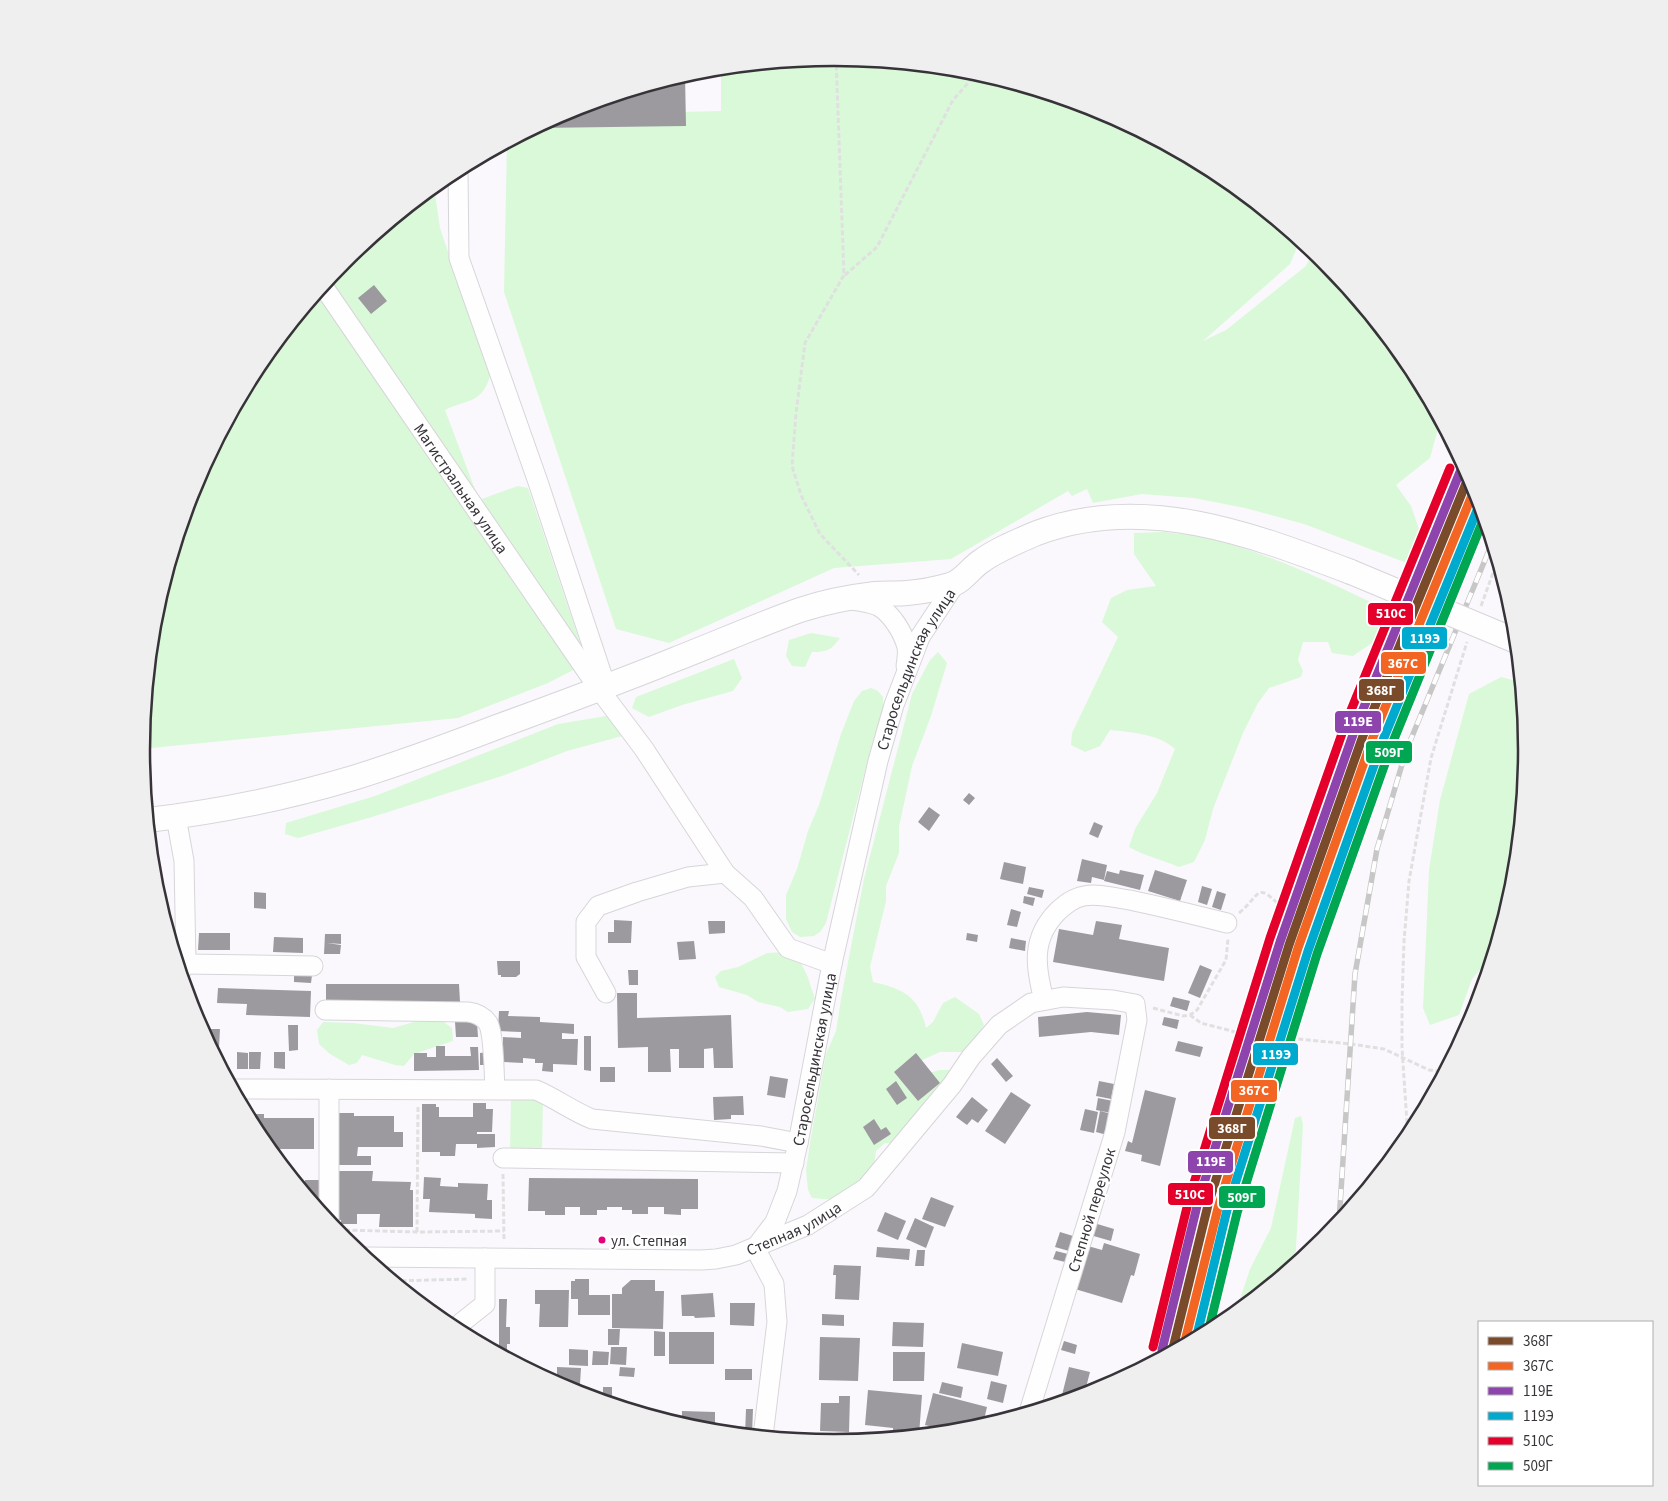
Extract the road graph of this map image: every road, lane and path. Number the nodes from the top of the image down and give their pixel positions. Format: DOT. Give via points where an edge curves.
graph roads {
  1 [pos="836,66"];
  2 [pos="971,80"];
  3 [pos="458,179"];
  4 [pos="844,276"];
  5 [pos="327,292"];
  6 [pos="1494,571"];
  7 [pos="955,584"];
  8 [pos="877,594"];
  9 [pos="843,599"];
  10 [pos="1480,607"];
  11 [pos="1470,634"];
  12 [pos="1508,638"];
  13 [pos="905,672"];
  14 [pos="603,688"];
  15 [pos="176,816"];
  16 [pos="154,819"];
  17 [pos="725,873"];
  18 [pos="1283,909"];
  19 [pos="1227,923"];
  20 [pos="183,961"];
  21 [pos="832,964"];
  22 [pos="313,966"];
  23 [pos="185,968"];
  24 [pos="606,993"];
  25 [pos="1044,1000"];
  26 [pos="1135,1004"];
  27 [pos="326,1010"];
  28 [pos="1190,1015"];
  29 [pos="1403,1057"];
  30 [pos="1438,1071"];
  31 [pos="239,1089"];
  32 [pos="329,1089"];
  33 [pos="418,1089"];
  34 [pos="495,1089"];
  35 [pos="1407,1124"];
  36 [pos="798,1143"];
  37 [pos="503,1158"];
  38 [pos="794,1163"];
  39 [pos="337,1220"];
  40 [pos="343,1226"];
  41 [pos="504,1231"];
  42 [pos="418,1232"];
  43 [pos="755,1248"];
  44 [pos="375,1257"];
  45 [pos="485,1258"];
  46 [pos="505,1258"];
  47 [pos="485,1278"];
  48 [pos="402,1281"];
  49 [pos="461,1324"];
  50 [pos="1031,1405"];
  51 [pos="764,1431"];
  1 -- 4 [label="path"];
  2 -- 4 [label="path" via="953,100 876,247"];
  3 -- 14 [label="street" via="459,258 538,482"];
  4 -- 8 [label="path" via="805,344 792,466 820,534"];
  5 -- 14 [label="street, Магистральная улица"];
  6 -- 10 [label="path"];
  7 -- 8 [label="main road" via="908,593"];
  7 -- 12 [label="main road, Старосельдинская улица, bridge" via="980,562 1012,544 1073,523 1113,517 1193,522 1279,545"];
  7 -- 13 [label="street, Старосельдинская улица" via="920,637"];
  8 -- 9 [label="main road"];
  9 -- 13 [label="street" via="864,601 886,612 899,629 906,647"];
  9 -- 14 [label="main road" via="802,610"];
  11 -- 29 [label="path" via="1430,758 1409,881 1404,941"];
  13 -- 21 [label="street, Старосельдинская улица" via="878,761"];
  14 -- 15 [label="main road" via="354,778 275,798"];
  14 -- 17 [label="street, Магистральная улица"];
  15 -- 16 [label="main road"];
  15 -- 20 [label="street" via="184,861"];
  17 -- 21 [label="street, Магистральная улица" via="753,898 788,948"];
  17 -- 24 [label="street" via="688,877 598,906 586,922 586,957"];
  18 -- 19 [label="path" via="1271,896 1260,892"];
  19 -- 25 [label="street" via="1100,895 1069,901 1051,919 1040,938 1036,954"];
  19 -- 28 [label="path" via="1226,960 1197,1010"];
  21 -- 36 [label="street, Старосельдинская улица"];
  22 -- 23 [label="street"];
  25 -- 26 [label="street, Степная улица" via="1063,997"];
  25 -- 43 [label="street, Степная улица" via="1031,1002 999,1025 866,1188 808,1225"];
  26 -- 28 [label="path"];
  26 -- 50 [label="street, Степной переулок" via="1137,1020 1115,1132"];
  27 -- 34 [label="street" via="478,1014 490,1030"];
  28 -- 29 [label="path" via="1201,1023 1243,1034 1365,1045"];
  29 -- 30 [label="path" via="1413,1064"];
  29 -- 35 [label="path"];
  31 -- 32 [label="street"];
  32 -- 33 [label="street"];
  32 -- 39 [label="street"];
  33 -- 34 [label="street"];
  33 -- 42 [label="path"];
  34 -- 36 [label="street" via="536,1090 592,1119 761,1136"];
  36 -- 38 [label="street, Старосельдинская улица"];
  37 -- 38 [label="street"];
  37 -- 41 [label="path"];
  38 -- 43 [label="street, Старосельдинская улица" via="775,1222"];
  40 -- 42 [label="path"];
  41 -- 42 [label="path"];
  41 -- 46 [label="path"];
  43 -- 46 [label="street, Степная улица" via="736,1255 701,1260"];
  43 -- 51 [label="street" via="774,1284 778,1322"];
  44 -- 45 [label="street, Степная улица"];
  45 -- 46 [label="street, Степная улица"];
  45 -- 47 [label="street"];
  47 -- 48 [label="path"];
  47 -- 49 [label="street" via="485,1304"];
}
